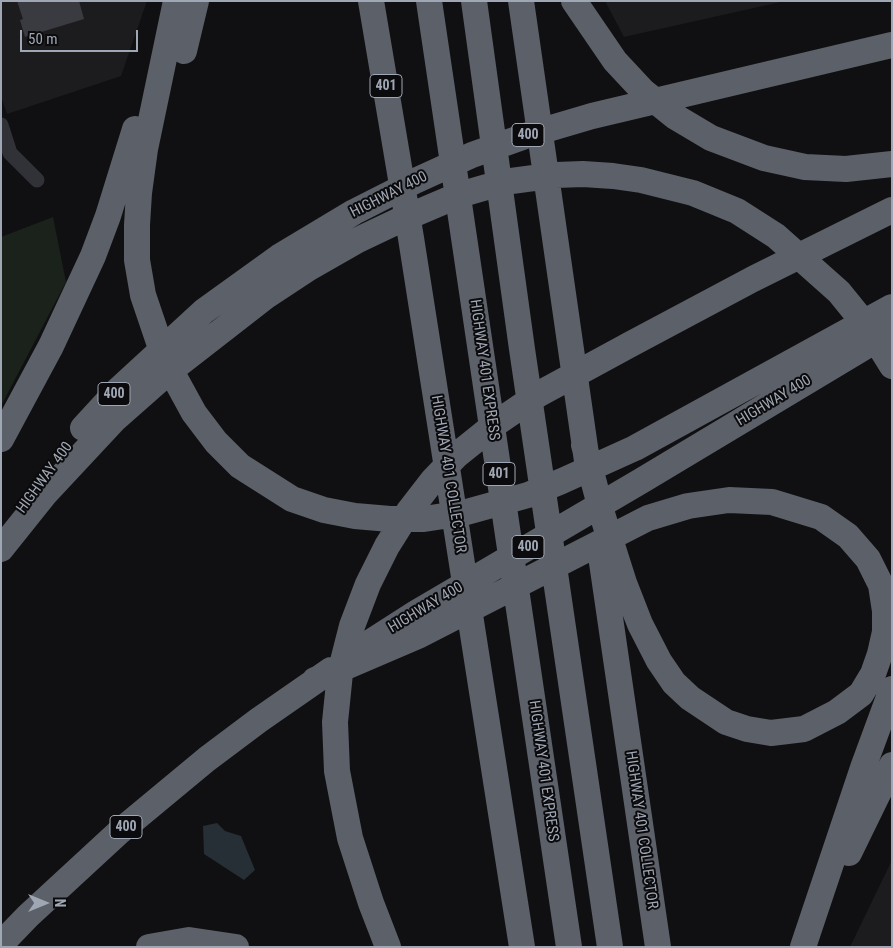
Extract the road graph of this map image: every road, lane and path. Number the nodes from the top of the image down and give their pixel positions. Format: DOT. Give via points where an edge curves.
graph roads {
  1 [pos="175,1"];
  2 [pos="196,1"];
  3 [pos="372,1"];
  4 [pos="429,1"];
  5 [pos="474,1"];
  6 [pos="521,1"];
  7 [pos="574,1"];
  8 [pos="890,45"];
  9 [pos="1,125"];
  10 [pos="892,164"];
  11 [pos="37,180"];
  12 [pos="892,210"];
  13 [pos="892,307"];
  14 [pos="213,320"];
  15 [pos="892,331"];
  16 [pos="156,336"];
  17 [pos="841,348"];
  18 [pos="892,366"];
  19 [pos="1,440"];
  20 [pos="584,444"];
  21 [pos="41,491"];
  22 [pos="1,540"];
  23 [pos="1,549"];
  24 [pos="418,624"];
  25 [pos="892,689"];
  26 [pos="892,764"];
  27 [pos="1,944"];
  28 [pos="804,944"];
  29 [pos="149,947"];
  30 [pos="236,947"];
  31 [pos="388,947"];
  32 [pos="522,947"];
  33 [pos="569,947"];
  34 [pos="610,947"];
  35 [pos="658,947"];
  1 -- 16 [label="highway" via="145,149 138,209 137,260 143,295"];
  1 -- 19 [label="highway" via="93,256 51,346"];
  2 -- 16 [label="highway" via="157,177 153,243"];
  3 -- 32 [label="highway, HIGHWAY 401 COLLECTOR / 401"];
  4 -- 33 [label="highway, HIGHWAY 401 EXPRESS / 401"];
  5 -- 34 [label="highway"];
  6 -- 20 [label="highway, HIGHWAY 401 COLLECTOR"];
  7 -- 10 [label="highway" via="615,61 643,91 674,116 711,138 764,158 805,166 846,169"];
  8 -- 14 [label="highway, HIGHWAY 400 / 400" via="592,116 472,155 354,212 279,257"];
  9 -- 11 [label="street" via="10,153"];
  12 -- 31 [label="highway" via="753,279 539,394 457,455 409,511 368,584 352,626 340,673 335,722 337,771 350,838 370,903"];
  13 -- 17 [label="highway"];
  14 -- 18 [label="highway" via="265,297 358,240 437,204 480,188 526,178 583,174 640,180 693,193 737,211 758,224 839,292 869,328"];
  14 -- 21 [label="highway, HIGHWAY 400 / 400" via="117,390 76,436"];
  15 -- 17 [label="highway, HIGHWAY 400 / 400"];
  16 -- 17 [label="highway" via="175,381 194,413 240,466 292,499 324,510 390,519 424,519 462,513 528,495 635,448"];
  17 -- 24 [label="highway, HIGHWAY 400 / 400"];
  20 -- 24 [label="highway" via="603,517 624,583 640,624 659,662 690,698 726,722 771,732 804,729 837,712 861,694 873,674 885,632 881,585 868,559 848,536 821,517 772,502 729,500 688,506 648,518"];
  20 -- 35 [label="highway, HIGHWAY 401 COLLECTOR"];
  21 -- 22 [label="highway, HIGHWAY 400 / 400"];
  21 -- 23 [label="highway"];
  24 -- 27 [label="highway, 400" via="316,680 207,759 127,826"];
  25 -- 28 [label="highway"];
  26 -- 28 [label="highway"];
  29 -- 30 [label="highway" via="189,940"];
}
